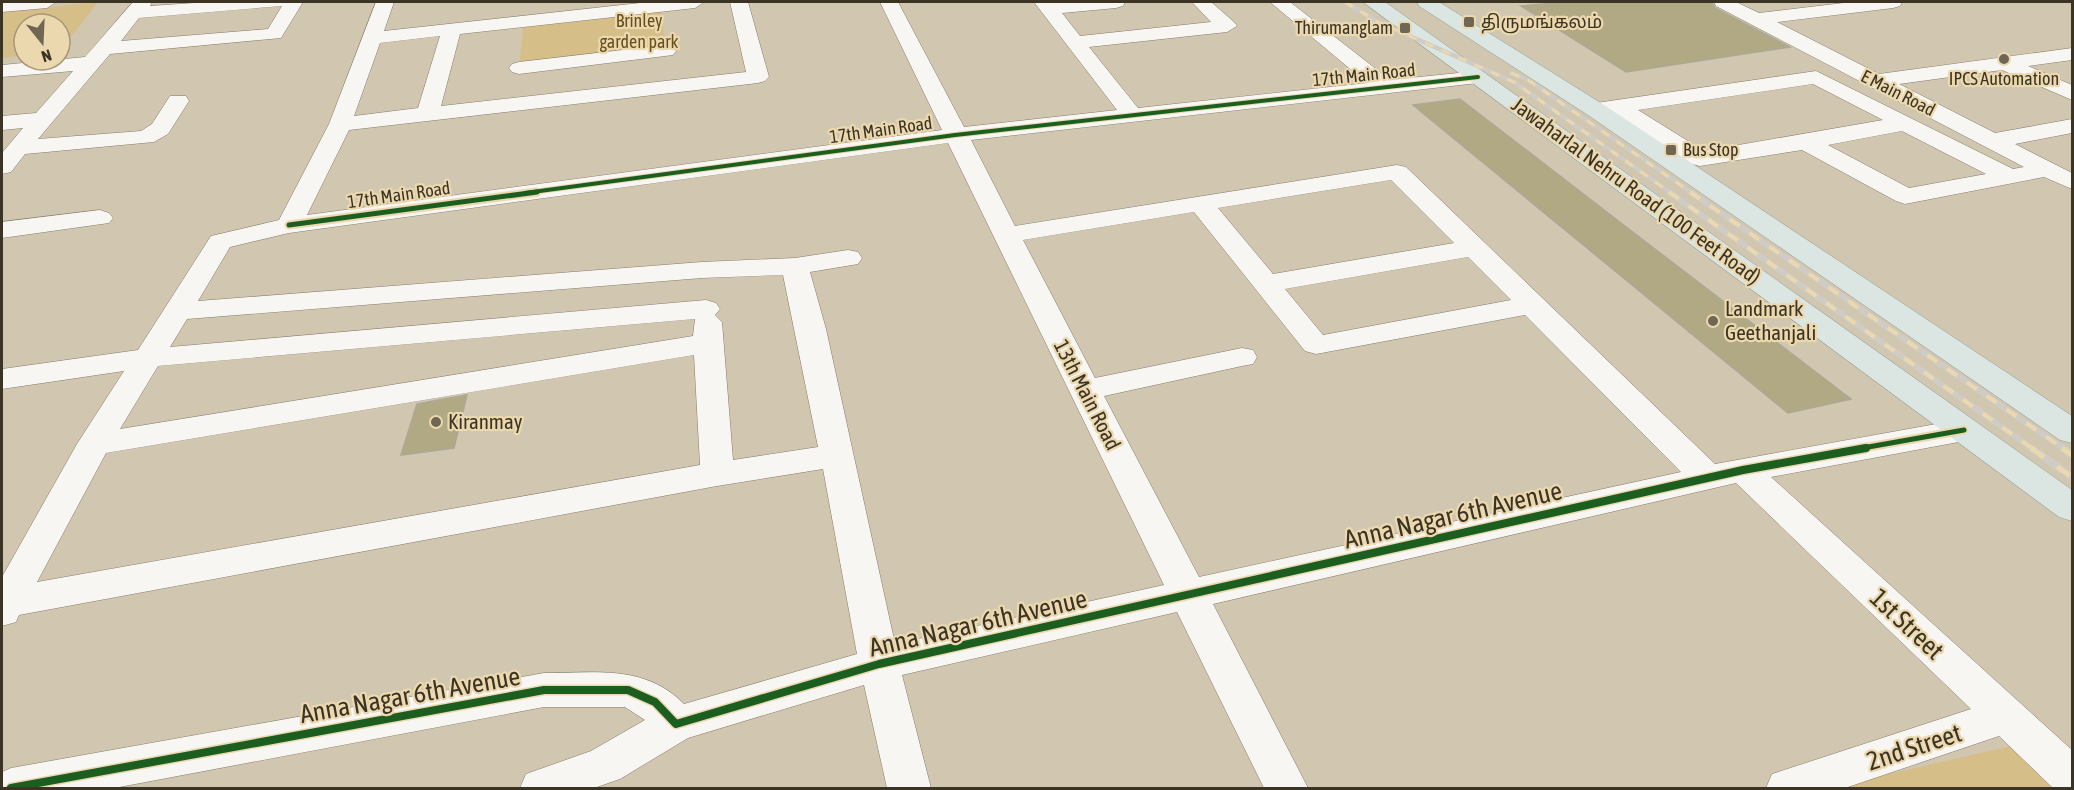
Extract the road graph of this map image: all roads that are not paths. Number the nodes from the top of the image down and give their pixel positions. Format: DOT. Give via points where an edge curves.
graph roads {
  1 [pos="46,2"];
  2 [pos="276,2"];
  3 [pos="294,2"];
  4 [pos="385,2"];
  5 [pos="695,2"];
  6 [pos="739,2"];
  7 [pos="890,2"];
  8 [pos="1116,2"];
  9 [pos="1201,2"];
  10 [pos="1279,2"];
  11 [pos="1374,2"];
  12 [pos="1426,2"];
  13 [pos="1724,2"];
  14 [pos="1893,2"];
  15 [pos="660,5"];
  16 [pos="1046,5"];
  17 [pos="2,6"];
  18 [pos="139,7"];
  19 [pos="1757,19"];
  20 [pos="524,21"];
  21 [pos="452,29"];
  22 [pos="373,38"];
  23 [pos="1075,43"];
  24 [pos="666,51"];
  25 [pos="2073,54"];
  26 [pos="98,55"];
  27 [pos="2006,64"];
  28 [pos="519,68"];
  29 [pos="2,71"];
  30 [pos="1478,77"];
  31 [pos="1875,81"];
  32 [pos="670,86"];
  33 [pos="1386,88"];
  34 [pos="2073,93"];
  35 [pos="178,100"];
  36 [pos="515,104"];
  37 [pos="1606,109"];
  38 [pos="428,114"];
  39 [pos="1132,115"];
  40 [pos="42,119"];
  41 [pos="2,123"];
  42 [pos="1906,123"];
  43 [pos="340,124"];
  44 [pos="2073,126"];
  45 [pos="955,135"];
  46 [pos="1992,141"];
  47 [pos="1806,142"];
  48 [pos="18,148"];
  49 [pos="2,167"];
  50 [pos="2047,169"];
  51 [pos="2010,177"];
  52 [pos="2073,182"];
  53 [pos="1201,204"];
  54 [pos="100,218"];
  55 [pos="289,225"];
  56 [pos="2,230"];
  57 [pos="1006,235"];
  58 [pos="1475,248"];
  59 [pos="848,258"];
  60 [pos="795,266"];
  61 [pos="702,270"];
  62 [pos="1266,284"];
  63 [pos="1532,305"];
  64 [pos="706,309"];
  65 [pos="176,310"];
  66 [pos="709,344"];
  67 [pos="1242,357"];
  68 [pos="146,358"];
  69 [pos="2,379"];
  70 [pos="1084,390"];
  71 [pos="2066,421"];
  72 [pos="1964,430"];
  73 [pos="94,444"];
  74 [pos="835,456"];
  75 [pos="717,474"];
  76 [pos="1725,474"];
  77 [pos="2073,508"];
  78 [pos="1188,595"];
  79 [pos="4,607"];
  80 [pos="879,664"];
  81 [pos="2006,716"];
  82 [pos="676,724"];
  83 [pos="2073,778"];
  84 [pos="11,789"];
  85 [pos="542,789"];
  86 [pos="909,789"];
  87 [pos="1286,789"];
  88 [pos="1788,789"];
  1 -- 17 [label="street"];
  2 -- 18 [label="street"];
  3 -- 26 [label="street" via="274,34"];
  4 -- 22 [label="street"];
  5 -- 15 [label="street"];
  6 -- 32 [label="street" via="758,77"];
  7 -- 45 [label="street, 13th Main Road"];
  8 -- 16 [label="street"];
  9 -- 23 [label="street" via="1227,26"];
  10 -- 33 [label="street"];
  11 -- 30 [label="main road, Jawaharlal Nehru Road (100 Feet Road)"];
  12 -- 37 [label="main road, Jawaharlal Nehru Road (100 Feet Road)"];
  13 -- 19 [label="street, E Main Road"];
  14 -- 19 [label="street"];
  15 -- 20 [label="street"];
  15 -- 24 [label="street"];
  16 -- 23 [label="street"];
  18 -- 26 [label="street"];
  19 -- 31 [label="street, E Main Road"];
  20 -- 21 [label="street"];
  20 -- 28 [label="street"];
  21 -- 22 [label="street"];
  21 -- 38 [label="street"];
  22 -- 43 [label="street"];
  23 -- 39 [label="street"];
  24 -- 28 [label="street"];
  24 -- 32 [label="street"];
  25 -- 27 [label="street"];
  26 -- 29 [label="street"];
  26 -- 40 [label="street"];
  27 -- 31 [label="street"];
  27 -- 34 [label="street"];
  28 -- 36 [label="street"];
  30 -- 33 [label="street, 17th Main Road"];
  30 -- 72 [label="main road, Jawaharlal Nehru Road (100 Feet Road)"];
  31 -- 46 [label="street, E Main Road"];
  32 -- 36 [label="street"];
  33 -- 39 [label="street, 17th Main Road"];
  35 -- 48 [label="street" via="159,129 146,137"];
  36 -- 38 [label="street"];
  37 -- 42 [label="street" via="1816,77"];
  37 -- 47 [label="street" via="1700,159"];
  37 -- 71 [label="main road, Jawaharlal Nehru Road (100 Feet Road)"];
  38 -- 43 [label="street"];
  39 -- 45 [label="street, 17th Main Road"];
  40 -- 41 [label="street"];
  40 -- 48 [label="street"];
  42 -- 47 [label="street"];
  42 -- 51 [label="street"];
  43 -- 55 [label="street"];
  44 -- 46 [label="street"];
  45 -- 55 [label="street, 17th Main Road"];
  45 -- 57 [label="street, 13th Main Road"];
  46 -- 50 [label="street, E Main Road"];
  47 -- 51 [label="street" via="1905,196"];
  48 -- 49 [label="street"];
  50 -- 51 [label="street"];
  50 -- 52 [label="street, E Main Road"];
  53 -- 57 [label="street"];
  53 -- 58 [label="street, 1st Street" via="1397,172"];
  53 -- 62 [label="street"];
  54 -- 56 [label="street"];
  55 -- 65 [label="street, 17th Main Road" via="220,242"];
  57 -- 70 [label="street, 13th Main Road"];
  58 -- 62 [label="street"];
  58 -- 63 [label="street, 1st Street"];
  59 -- 60 [label="street"];
  60 -- 61 [label="street"];
  60 -- 74 [label="street"];
  61 -- 64 [label="street"];
  61 -- 65 [label="street"];
  62 -- 63 [label="street" via="1316,345"];
  63 -- 76 [label="street, 1st Street"];
  64 -- 66 [label="street"];
  64 -- 68 [label="street"];
  65 -- 68 [label="street, 17th Main Road"];
  66 -- 73 [label="street"];
  66 -- 75 [label="street"];
  67 -- 70 [label="street"];
  68 -- 69 [label="street"];
  68 -- 73 [label="street, 17th Main Road"];
  70 -- 78 [label="street, 13th Main Road"];
  72 -- 76 [label="street, Anna Nagar 6th Avenue"];
  72 -- 77 [label="main road, Jawaharlal Nehru Road (100 Feet Road)"];
  73 -- 79 [label="street, 17th Main Road"];
  74 -- 75 [label="street"];
  74 -- 80 [label="street"];
  75 -- 79 [label="street"];
  76 -- 78 [label="street, Anna Nagar 6th Avenue"];
  76 -- 81 [label="street, 1st Street"];
  78 -- 80 [label="street, Anna Nagar 6th Avenue"];
  78 -- 87 [label="street, 13th Main Road"];
  80 -- 82 [label="street, Anna Nagar 6th Avenue"];
  80 -- 86 [label="street"];
  81 -- 83 [label="street, 1st Street"];
  81 -- 88 [label="street, 2nd Street"];
  82 -- 84 [label="street, Anna Nagar 6th Avenue" via="655,702 628,690 544,690"];
  82 -- 85 [label="street, Anna Nagar 6th Avenue" via="605,765"];
}
